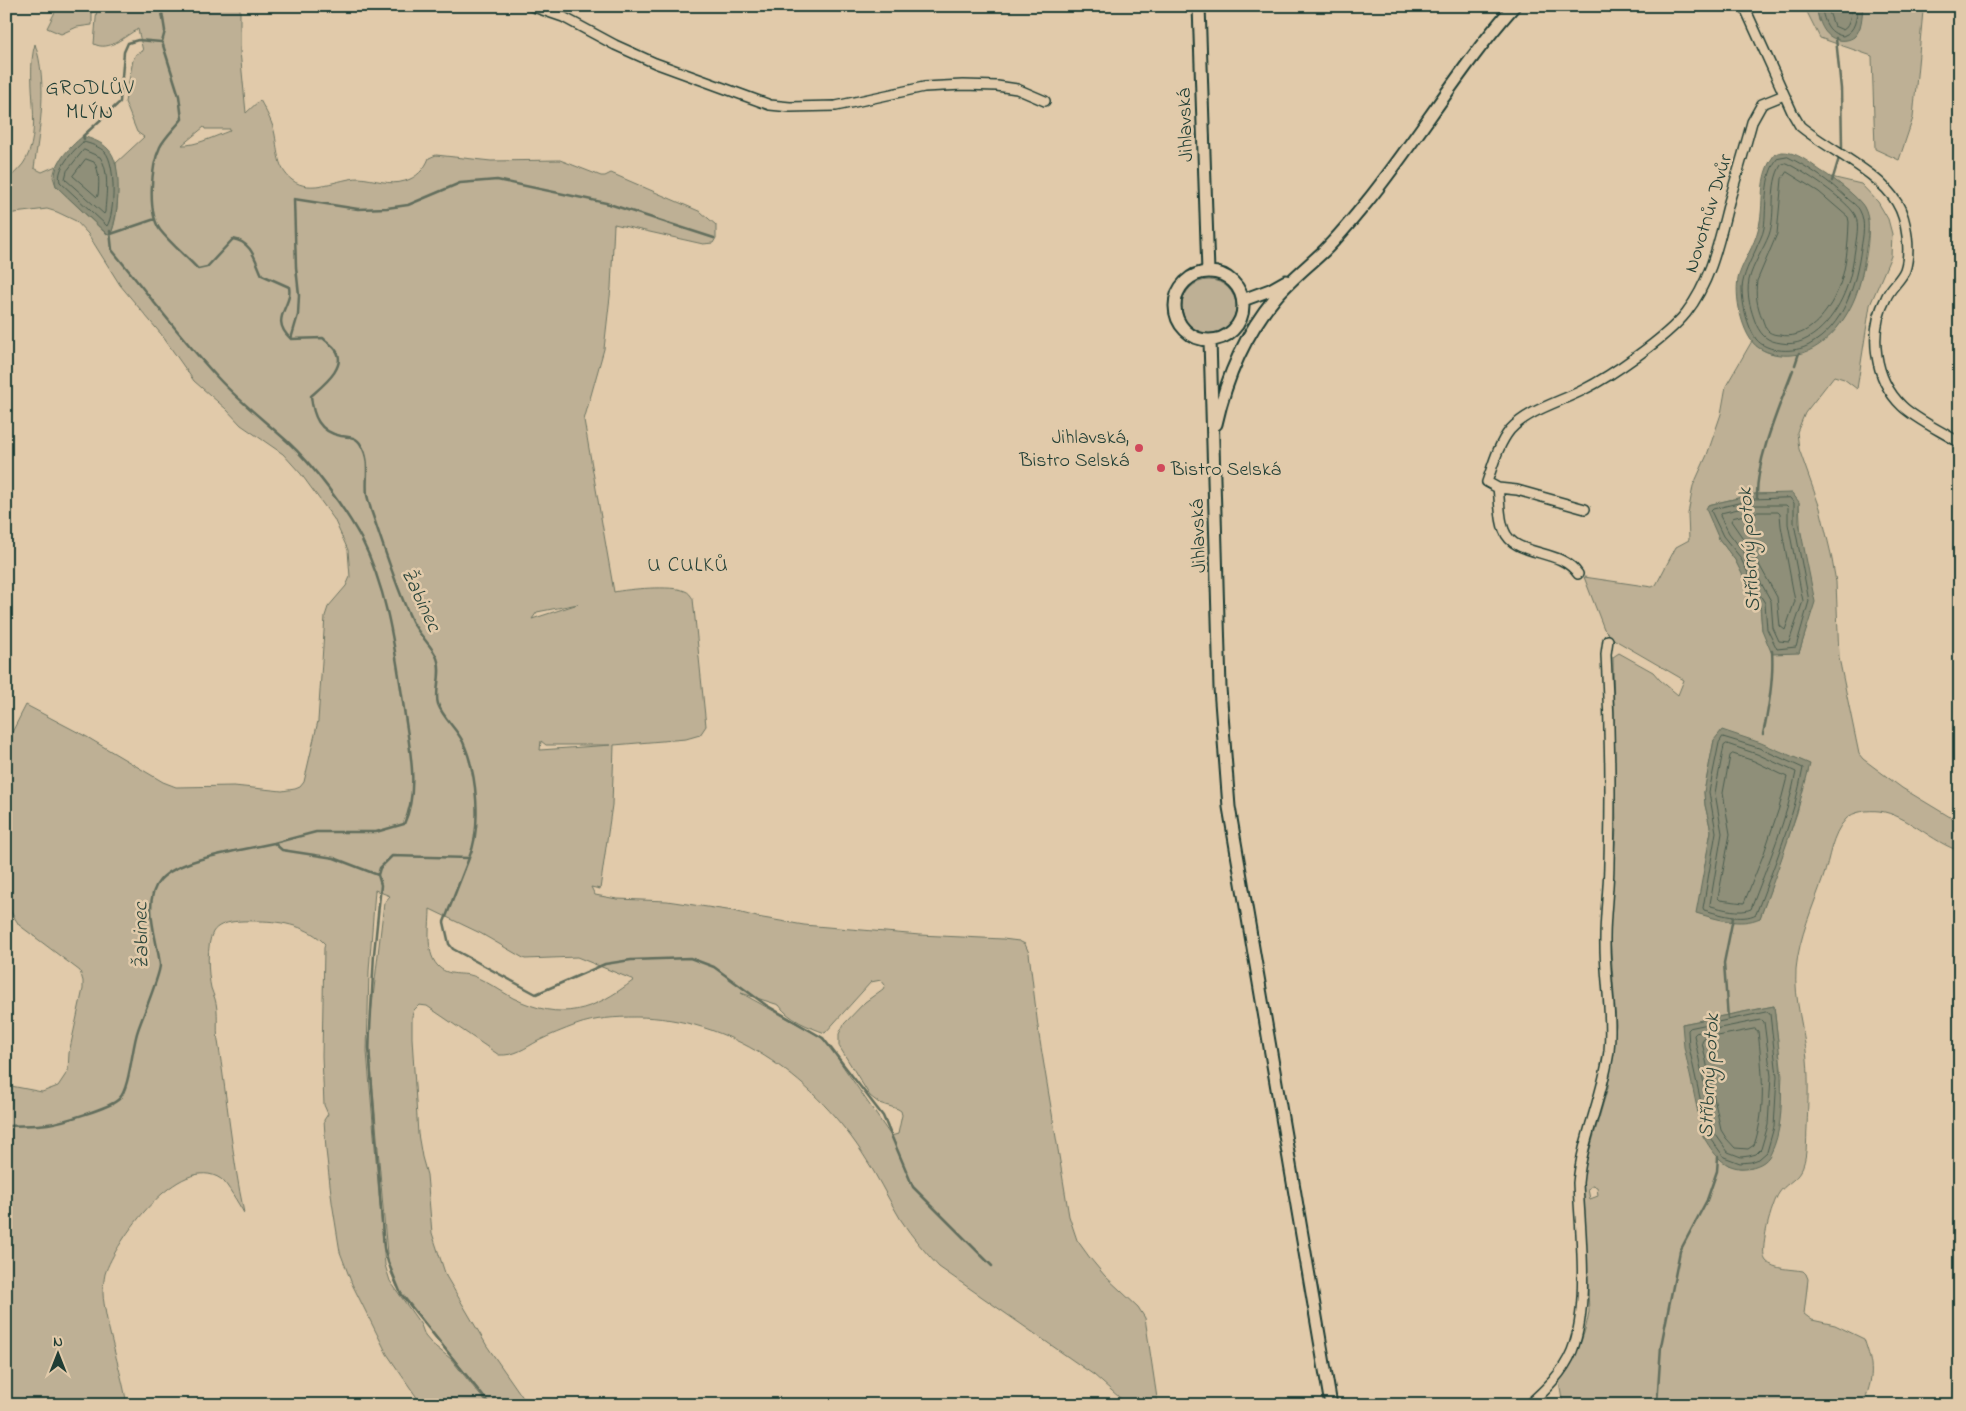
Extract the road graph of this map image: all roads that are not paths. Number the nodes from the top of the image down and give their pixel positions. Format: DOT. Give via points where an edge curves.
graph roads {
  1 [pos="531,6"];
  2 [pos="1199,6"];
  3 [pos="1514,6"];
  4 [pos="1744,6"];
  5 [pos="1784,95"];
  6 [pos="1045,101"];
  7 [pos="1208,272"];
  8 [pos="1300,272"];
  9 [pos="1243,300"];
  10 [pos="1210,340"];
  11 [pos="1960,443"];
  12 [pos="1213,452"];
  13 [pos="1498,488"];
  14 [pos="1585,509"];
  15 [pos="1578,574"];
  16 [pos="1608,640"];
  17 [pos="1332,1405"];
  18 [pos="1528,1405"];
  1 -- 6 [label="street" via="563,17 655,63 770,105 836,106 924,87 962,85 1017,89"];
  2 -- 7 [label="main road, Jihlavská"];
  3 -- 8 [label="main road" via="1488,35 1420,133 1366,203 1326,249"];
  4 -- 5 [label="street"];
  5 -- 11 [label="street" via="1800,126 1881,182 1899,206 1907,236 1907,261 1904,272 1886,296 1878,320 1876,343 1882,375 1886,388 1904,409"];
  5 -- 13 [label="street, Novotnův Dvůr" via="1762,104 1752,122 1710,270 1696,300 1671,328 1636,356 1585,390 1528,417 1512,429 1498,451 1487,482"];
  7 -- 9 [label="main road" via="1230,280"];
  7 -- 10 [label="main road" via="1186,281 1177,295 1175,307 1180,324 1188,333"];
  8 -- 9 [label="main road" via="1270,290"];
  8 -- 12 [label="main road" via="1274,299 1243,348 1223,396"];
  9 -- 10 [label="main road" via="1238,325 1228,334"];
  10 -- 12 [label="main road, Jihlavská"];
  12 -- 17 [label="main road, Jihlavská" via="1225,777"];
  13 -- 14 [label="street" via="1517,490"];
  13 -- 15 [label="street, Novotnův Dvůr" via="1502,525 1511,542 1562,560"];
  16 -- 18 [label="street" via="1610,800 1605,940 1609,1050 1602,1091 1585,1141 1578,1183 1582,1309 1571,1353 1557,1376"];
}
